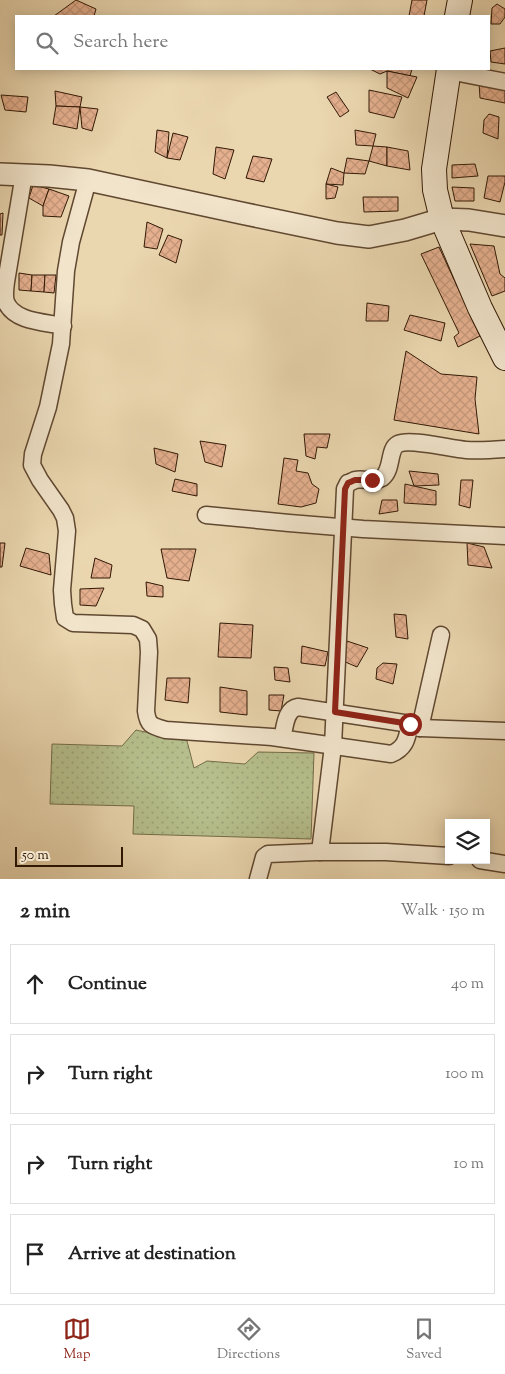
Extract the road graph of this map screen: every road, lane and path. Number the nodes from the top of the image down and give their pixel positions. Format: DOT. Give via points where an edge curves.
graph roads {
  1 [pos="460,0"];
  2 [pos="457,15"];
  3 [pos="449,70"];
  4 [pos="505,82"];
  5 [pos="0,174"];
  6 [pos="24,174"];
  7 [pos="88,180"];
  8 [pos="442,219"];
  9 [pos="505,226"];
  10 [pos="63,326"];
  11 [pos="505,358"];
  12 [pos="505,449"];
  13 [pos="206,515"];
  14 [pos="343,527"];
  15 [pos="505,536"];
  16 [pos="441,635"];
  17 [pos="335,712"];
  18 [pos="415,726"];
  19 [pos="505,731"];
  20 [pos="282,738"];
  21 [pos="333,746"];
  22 [pos="320,852"];
  23 [pos="445,856"];
  24 [pos="490,862"];
  25 [pos="505,864"];
  26 [pos="258,879"];
  1 -- 2 [label="main road"];
  3 -- 4 [label="street"];
  3 -- 8 [label="main road" via="434,169"];
  5 -- 6 [label="street"];
  6 -- 7 [label="street"];
  6 -- 10 [label="street" via="4,296 14,313"];
  7 -- 8 [label="street" via="369,237"];
  7 -- 10 [label="street" via="66,271"];
  8 -- 9 [label="street"];
  8 -- 11 [label="main road"];
  10 -- 20 [label="street" via="48,408 32,465 65,518 67,531 62,590 65,618 73,623 133,625 142,629 148,639 146,710 147,720 152,726 166,730"];
  12 -- 14 [label="street" via="466,450 418,443 396,445 384,476 348,483"];
  13 -- 14 [label="street"];
  14 -- 15 [label="street"];
  14 -- 17 [label="street"];
  16 -- 18 [label="street"];
  17 -- 18 [label="street"];
  17 -- 20 [label="street" via="294,707 290,710"];
  17 -- 21 [label="street"];
  18 -- 19 [label="street"];
  18 -- 21 [label="street" via="398,751 391,754"];
  20 -- 21 [label="street"];
  21 -- 22 [label="street"];
  22 -- 23 [label="street"];
  22 -- 26 [label="street" via="268,854 264,857"];
  24 -- 25 [label="street"];
}
